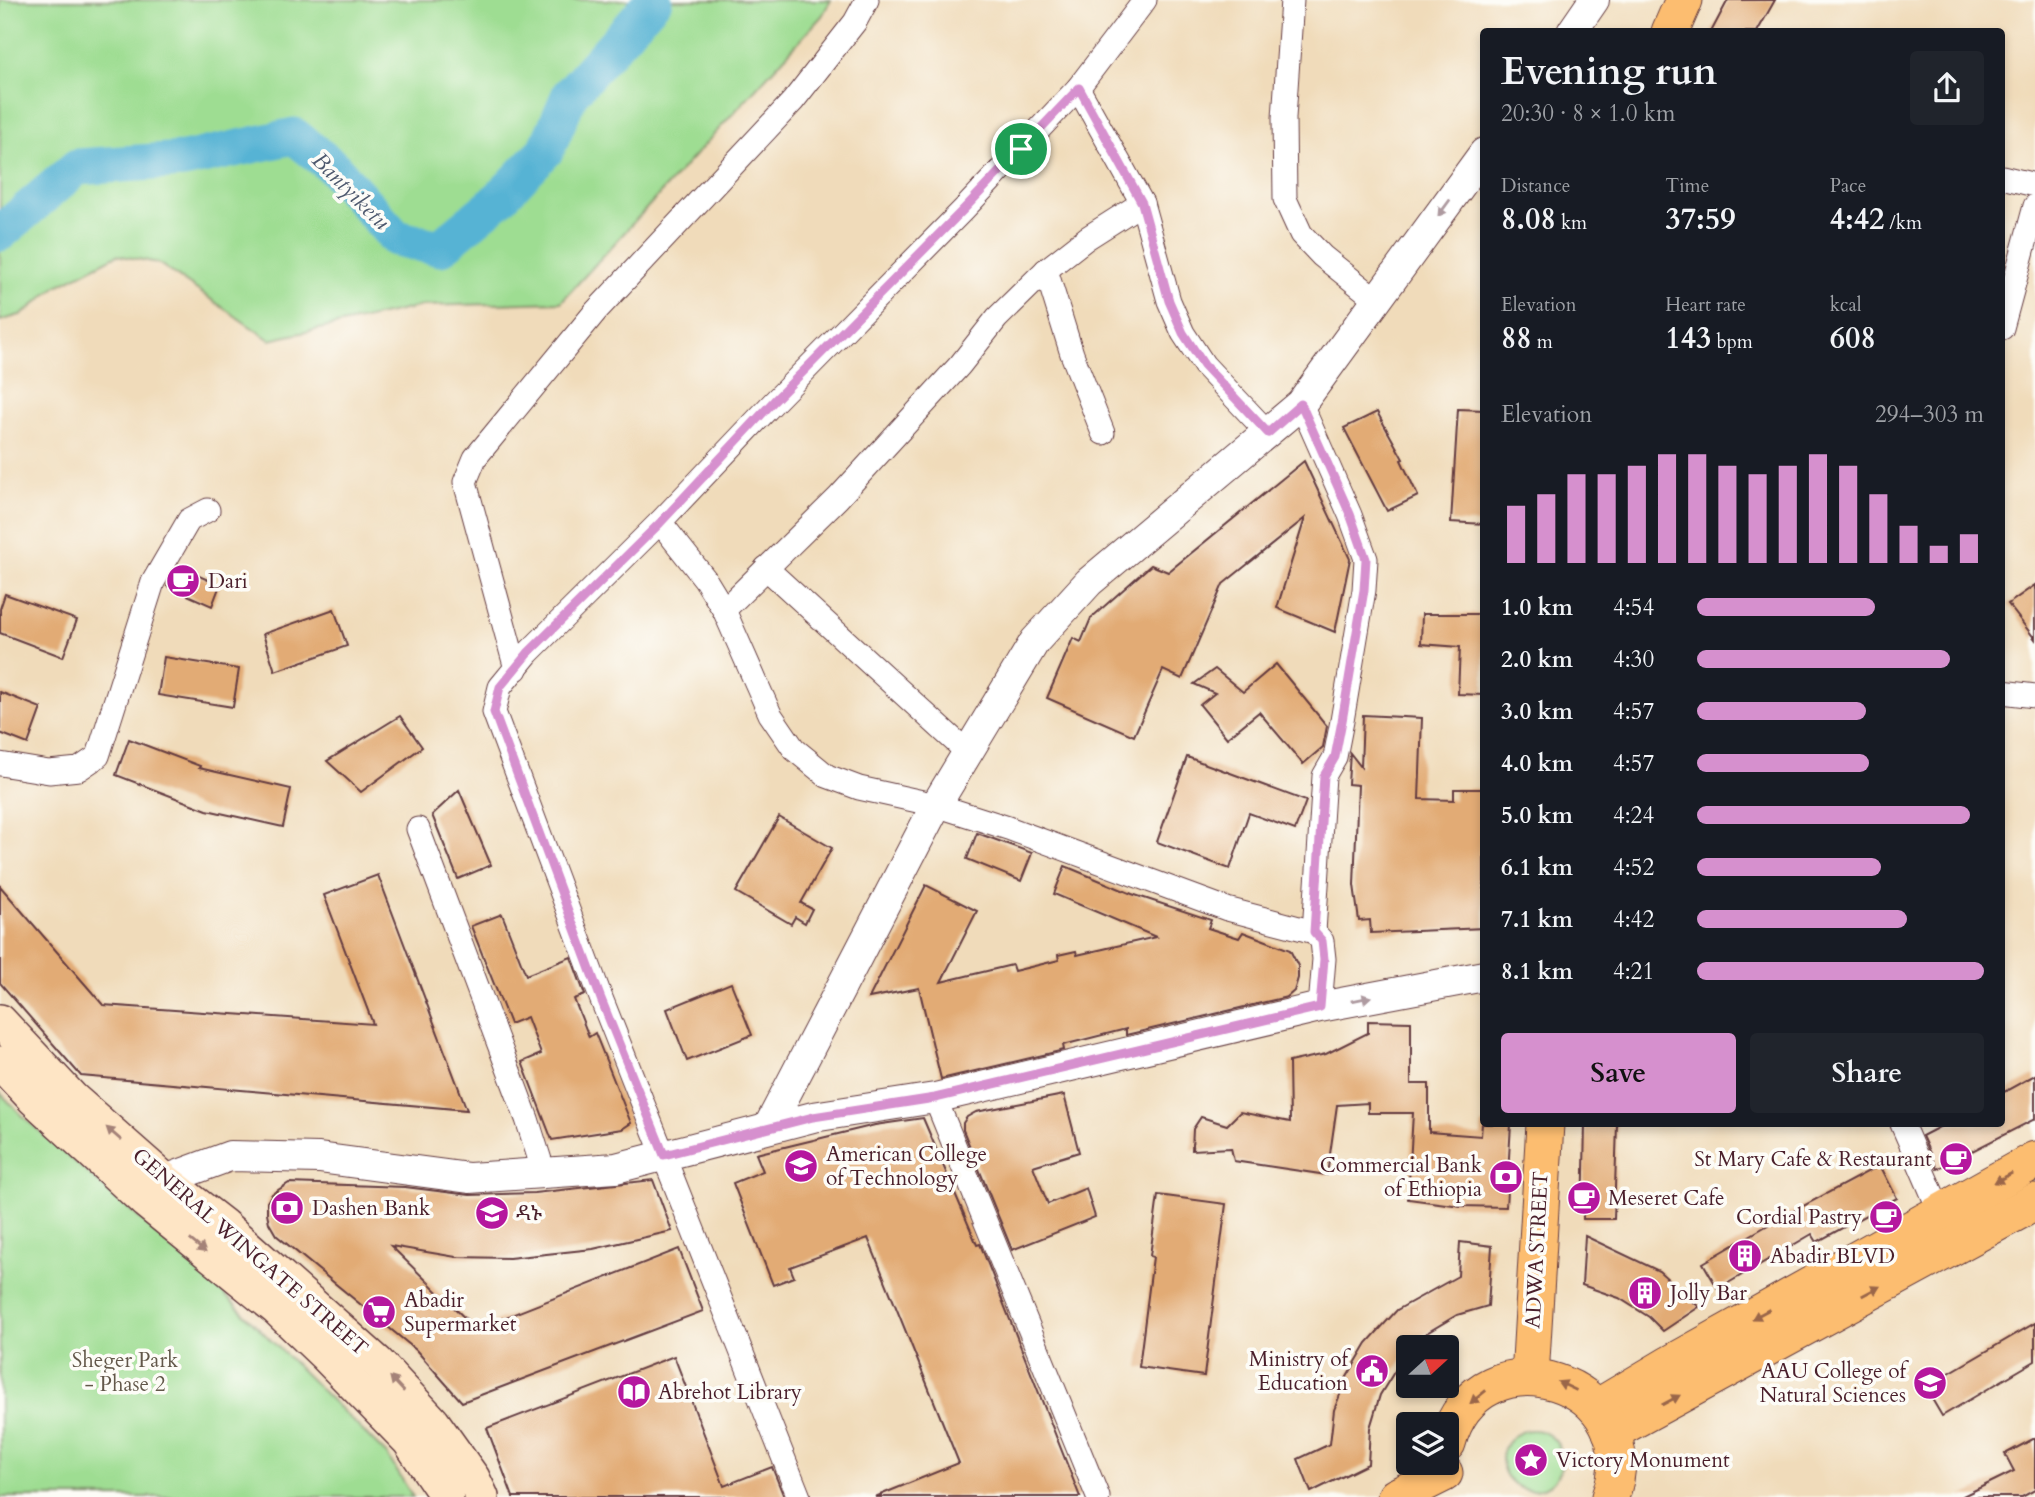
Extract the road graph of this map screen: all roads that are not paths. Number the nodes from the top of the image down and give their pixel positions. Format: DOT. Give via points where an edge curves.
graph roads {
  1 [pos="867,0"];
  2 [pos="1144,0"];
  3 [pos="1292,0"];
  4 [pos="1594,0"];
  5 [pos="1684,0"];
  6 [pos="1575,28"];
  7 [pos="1672,28"];
  8 [pos="1079,88"];
  9 [pos="1480,158"];
  10 [pos="2005,178"];
  11 [pos="2035,185"];
  12 [pos="1142,203"];
  13 [pos="2035,206"];
  14 [pos="1046,270"];
  15 [pos="1377,300"];
  16 [pos="2005,317"];
  17 [pos="1301,404"];
  18 [pos="1103,433"];
  19 [pos="1268,433"];
  20 [pos="208,510"];
  21 [pos="660,523"];
  22 [pos="766,568"];
  23 [pos="724,610"];
  24 [pos="516,669"];
  25 [pos="2005,692"];
  26 [pos="2035,696"];
  27 [pos="967,752"];
  28 [pos="0,764"];
  29 [pos="936,805"];
  30 [pos="418,830"];
  31 [pos="1314,932"];
  32 [pos="1480,977"];
  33 [pos="1320,1007"];
  34 [pos="0,1021"];
  35 [pos="0,1063"];
  36 [pos="935,1098"];
  37 [pos="1545,1127"];
  38 [pos="1903,1127"];
  39 [pos="768,1128"];
  40 [pos="664,1155"];
  41 [pos="2035,1160"];
  42 [pos="544,1173"];
  43 [pos="156,1191"];
  44 [pos="2035,1202"];
  45 [pos="1939,1213"];
  46 [pos="1958,1245"];
  47 [pos="1530,1377"];
  48 [pos="1459,1416"];
  49 [pos="1604,1420"];
  50 [pos="421,1432"];
  51 [pos="1436,1475"];
  52 [pos="447,1497"];
  53 [pos="482,1497"];
  54 [pos="799,1497"];
  55 [pos="1098,1497"];
  56 [pos="1396,1497"];
  57 [pos="1610,1497"];
  1 -- 24 [label="street" via="793,102 596,311 475,458 465,482"];
  2 -- 8 [label="street"];
  3 -- 15 [label="street" via="1284,118 1285,199 1301,233"];
  4 -- 6 [label="street"];
  5 -- 7 [label="main road"];
  8 -- 12 [label="street"];
  8 -- 21 [label="street"];
  9 -- 15 [label="street, one-way"];
  10 -- 11 [label="street"];
  12 -- 14 [label="street"];
  12 -- 19 [label="street" via="1169,301 1183,333 1204,365"];
  13 -- 16 [label="street"];
  14 -- 18 [label="street"];
  14 -- 22 [label="street" via="997,318 838,498"];
  15 -- 17 [label="street"];
  17 -- 19 [label="street"];
  17 -- 31 [label="street" via="1366,559 1340,733 1335,757 1324,776"];
  19 -- 27 [label="street" via="1089,582 1035,642"];
  20 -- 28 [label="street" via="189,520 153,582 98,755 79,769 49,772"];
  21 -- 23 [label="street"];
  21 -- 24 [label="street"];
  22 -- 23 [label="street"];
  22 -- 27 [label="street"];
  23 -- 29 [label="street" via="770,714 794,749 827,776"];
  24 -- 40 [label="street" via="500,687 494,712"];
  25 -- 26 [label="street"];
  27 -- 29 [label="street"];
  29 -- 31 [label="street" via="1227,909"];
  29 -- 39 [label="street"];
  30 -- 42 [label="street"];
  31 -- 33 [label="street" via="1322,941 1324,959"];
  33 -- 32 [label="street, one-way"];
  33 -- 36 [label="street"];
  43 -- 34 [label="main road, GENERAL WINGATE STREET, one-way"];
  35 -- 43 [label="main road, GENERAL WINGATE STREET" via="33,1098"];
  36 -- 39 [label="street"];
  36 -- 55 [label="street"];
  37 -- 47 [label="main road, ADWA STREET"];
  38 -- 45 [label="street"];
  39 -- 40 [label="street"];
  40 -- 42 [label="street" via="616,1168"];
  40 -- 54 [label="street"];
  41 -- 45 [label="main road, one-way"];
  42 -- 43 [label="street" via="469,1178 319,1158 230,1156"];
  43 -- 50 [label="main road, GENERAL WINGATE STREET" via="223,1225 377,1362"];
  44 -- 46 [label="main road"];
  45 -- 46 [label="street"];
  45 -- 49 [label="main road, one-way" via="1669,1364"];
  49 -- 46 [label="main road, one-way"];
  47 -- 48 [label="main road, one-way" via="1482,1391"];
  49 -- 47 [label="main road, one-way" via="1578,1391 1555,1380"];
  49 -- 57 [label="main road" via="1617,1454"];
  50 -- 52 [label="main road, GENERAL WINGATE STREET"];
  50 -- 53 [label="main road, GENERAL WINGATE STREET" via="473,1478"];
  51 -- 56 [label="main road"];
}
